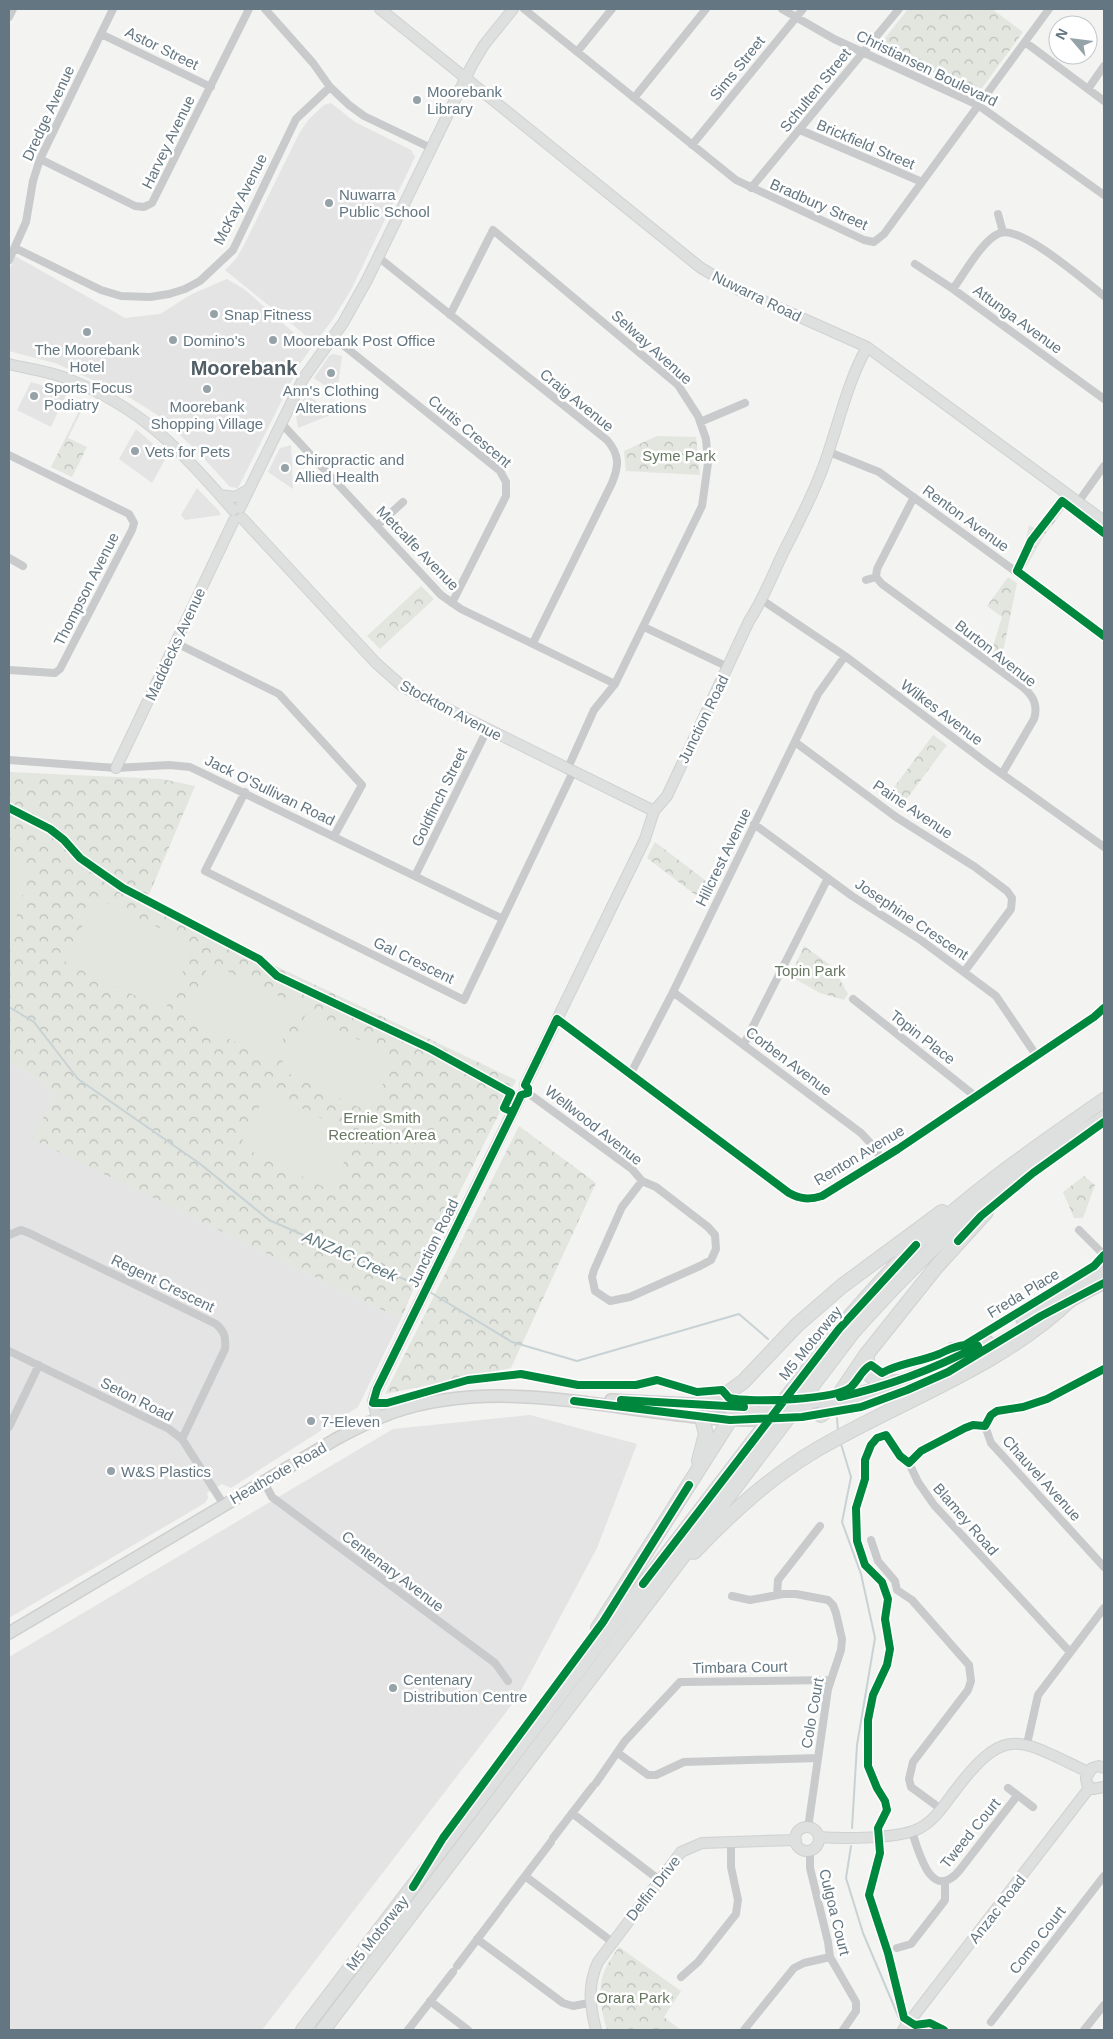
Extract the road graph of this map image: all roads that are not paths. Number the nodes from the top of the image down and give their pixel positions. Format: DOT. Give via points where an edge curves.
graph roads {
  1 [pos="13,9"];
  2 [pos="113,9"];
  3 [pos="249,9"];
  4 [pos="265,9"];
  5 [pos="380,9"];
  6 [pos="513,9"];
  7 [pos="524,9"];
  8 [pos="612,9"];
  9 [pos="706,9"];
  10 [pos="782,9"];
  11 [pos="803,9"];
  12 [pos="899,9"];
  13 [pos="1049,9"];
  14 [pos="9,17"];
  15 [pos="795,18"];
  16 [pos="101,34"];
  17 [pos="1025,42"];
  18 [pos="576,52"];
  19 [pos="863,52"];
  20 [pos="1104,66"];
  21 [pos="466,78"];
  22 [pos="211,87"];
  23 [pos="330,87"];
  24 [pos="1088,89"];
  25 [pos="634,98"];
  26 [pos="1104,101"];
  27 [pos="978,105"];
  28 [pos="800,130"];
  29 [pos="692,145"];
  30 [pos="431,148"];
  31 [pos="40,159"];
  32 [pos="922,182"];
  33 [pos="751,188"];
  34 [pos="1104,195"];
  35 [pos="998,214"];
  36 [pos="1003,232"];
  37 [pos="15,248"];
  38 [pos="378,257"];
  39 [pos="9,260"];
  40 [pos="914,264"];
  41 [pos="953,289"];
  42 [pos="1104,296"];
  43 [pos="450,315"];
  44 [pos="333,337"];
  45 [pos="867,347"];
  46 [pos="9,364"];
  47 [pos="1104,399"];
  48 [pos="744,403"];
  49 [pos="700,422"];
  50 [pos="282,424"];
  51 [pos="829,452"];
  52 [pos="9,455"];
  53 [pos="1104,466"];
  54 [pos="248,490"];
  55 [pos="220,496"];
  56 [pos="914,497"];
  57 [pos="1079,501"];
  58 [pos="403,502"];
  59 [pos="237,514"];
  60 [pos="1104,521"];
  61 [pos="377,526"];
  62 [pos="9,558"];
  63 [pos="23,566"];
  64 [pos="876,577"];
  65 [pos="866,580"];
  66 [pos="762,600"];
  67 [pos="452,603"];
  68 [pos="644,627"];
  69 [pos="1104,636"];
  70 [pos="176,643"];
  71 [pos="533,643"];
  72 [pos="845,656"];
  73 [pos="728,666"];
  74 [pos="9,670"];
  75 [pos="615,684"];
  76 [pos="487,730"];
  77 [pos="795,742"];
  78 [pos="9,760"];
  79 [pos="116,768"];
  80 [pos="570,771"];
  81 [pos="1002,774"];
  82 [pos="245,792"];
  83 [pos="654,811"];
  84 [pos="754,824"];
  85 [pos="334,836"];
  86 [pos="1104,847"];
  87 [pos="415,876"];
  88 [pos="828,878"];
  89 [pos="502,918"];
  90 [pos="964,972"];
  91 [pos="673,992"];
  92 [pos="853,1000"];
  93 [pos="1104,1008"];
  94 [pos="557,1019"];
  95 [pos="744,1044"];
  96 [pos="1036,1055"];
  97 [pos="631,1073"];
  98 [pos="525,1091"];
  99 [pos="975,1096"];
  100 [pos="1104,1100"];
  101 [pos="1104,1118"];
  102 [pos="1104,1122"];
  103 [pos="1027,1153"];
  104 [pos="881,1159"];
  105 [pos="642,1181"];
  106 [pos="1079,1230"];
  107 [pos="9,1235"];
  108 [pos="1104,1255"];
  109 [pos="1104,1270"];
  110 [pos="1104,1283"];
  111 [pos="1070,1299"];
  112 [pos="952,1346"];
  113 [pos="9,1350"];
  114 [pos="866,1354"];
  115 [pos="38,1365"];
  116 [pos="1104,1369"];
  117 [pos="750,1373"];
  118 [pos="902,1386"];
  119 [pos="574,1402"];
  120 [pos="694,1405"];
  121 [pos="831,1406"];
  122 [pos="753,1411"];
  123 [pos="376,1418"];
  124 [pos="702,1418"];
  125 [pos="730,1420"];
  126 [pos="985,1426"];
  127 [pos="9,1427"];
  128 [pos="182,1439"];
  129 [pos="264,1482"];
  130 [pos="689,1485"];
  131 [pos="224,1505"];
  132 [pos="820,1526"];
  133 [pos="871,1540"];
  134 [pos="1104,1567"];
  135 [pos="777,1595"];
  136 [pos="732,1596"];
  137 [pos="1104,1608"];
  138 [pos="9,1632"];
  139 [pos="1070,1652"];
  140 [pos="598,1666"];
  141 [pos="830,1680"];
  142 [pos="508,1681"];
  143 [pos="1027,1744"];
  144 [pos="618,1753"];
  145 [pos="818,1758"];
  146 [pos="1104,1768"];
  147 [pos="1088,1772"];
  148 [pos="1090,1787"];
  149 [pos="1104,1787"];
  150 [pos="1008,1788"];
  151 [pos="1017,1796"];
  152 [pos="1033,1808"];
  153 [pos="941,1809"];
  154 [pos="572,1813"];
  155 [pos="808,1828"];
  156 [pos="912,1832"];
  157 [pos="819,1837"];
  158 [pos="796,1840"];
  159 [pos="731,1842"];
  160 [pos="810,1851"];
  161 [pos="525,1876"];
  162 [pos="1104,1876"];
  163 [pos="658,1879"];
  164 [pos="945,1882"];
  165 [pos="413,1887"];
  166 [pos="477,1939"];
  167 [pos="611,1941"];
  168 [pos="897,1948"];
  169 [pos="830,1957"];
  170 [pos="681,1977"];
  171 [pos="430,2001"];
  172 [pos="589,2003"];
  173 [pos="1104,2005"];
  174 [pos="991,2022"];
  175 [pos="303,2030"];
  176 [pos="324,2030"];
  177 [pos="408,2030"];
  178 [pos="468,2030"];
  179 [pos="596,2030"];
  180 [pos="744,2030"];
  181 [pos="843,2030"];
  182 [pos="904,2030"];
  183 [pos="1084,2030"];
  1 -- 14 [label="street"];
  2 -- 16 [label="street, Dredge Avenue"];
  3 -- 22 [label="street, Harvey Avenue"];
  4 -- 23 [label="street"];
  5 -- 21 [label="street, Nuwarra Road"];
  6 -- 21 [label="street, Maddecks Avenue" via="484,45"];
  7 -- 18 [label="street, Bradbury Street"];
  8 -- 18 [label="street"];
  9 -- 25 [label="street"];
  10 -- 15 [label="street, Christiansen Boulevard"];
  11 -- 15 [label="street, Sims Street"];
  12 -- 19 [label="street, Schulten Street"];
  13 -- 17 [label="street, Bradbury Street"];
  15 -- 19 [label="street, Christiansen Boulevard"];
  15 -- 29 [label="street, Sims Street"];
  16 -- 22 [label="street, Astor Street"];
  16 -- 31 [label="street, Dredge Avenue"];
  17 -- 24 [label="street"];
  17 -- 27 [label="street, Bradbury Street"];
  18 -- 25 [label="street, Bradbury Street"];
  19 -- 27 [label="street, Christiansen Boulevard"];
  19 -- 28 [label="street, Schulten Street"];
  20 -- 24 [label="street"];
  21 -- 30 [label="street, Maddecks Avenue"];
  21 -- 45 [label="street, Nuwarra Road" via="700,268 739,290"];
  22 -- 31 [label="street, Harvey Avenue" via="157,197 149,205 135,206"];
  23 -- 30 [label="street" via="364,116"];
  23 -- 37 [label="street, McKay Avenue" via="296,119 233,250 200,280 185,288 150,297 121,296 101,290"];
  24 -- 26 [label="street"];
  25 -- 29 [label="street, Bradbury Street"];
  27 -- 32 [label="street, Bradbury Street"];
  27 -- 34 [label="street, Christiansen Boulevard"];
  28 -- 32 [label="street, Brickfield Street"];
  28 -- 33 [label="street, Schulten Street"];
  29 -- 33 [label="street, Bradbury Street"];
  30 -- 38 [label="street, Maddecks Avenue"];
  31 -- 37 [label="street, Dredge Avenue" via="32,181 26,222"];
  32 -- 33 [label="street, Bradbury Street" via="884,234 874,242"];
  35 -- 36 [label="street"];
  36 -- 41 [label="street" via="987,242"];
  36 -- 42 [label="street" via="1014,232 1028,238"];
  37 -- 39 [label="street, Dredge Avenue"];
  38 -- 43 [label="street, Craig Avenue"];
  38 -- 44 [label="street, Maddecks Avenue"];
  40 -- 41 [label="street, Attunga Avenue"];
  41 -- 47 [label="street, Attunga Avenue"];
  43 -- 49 [label="street, Selway Avenue" via="493,230 665,372 686,395"];
  43 -- 71 [label="street, Craig Avenue" via="606,440 617,456 617,471 612,483"];
  44 -- 50 [label="street, Maddecks Avenue" via="303,379"];
  44 -- 67 [label="street, Curtis Crescent" via="495,468 506,482 506,496"];
  45 -- 51 [label="street, Junction Road" via="845,396"];
  45 -- 57 [label="street, Nuwarra Road"];
  46 -- 55 [label="street, Stockton Avenue" via="68,379 128,409 168,438"];
  48 -- 49 [label="street"];
  49 -- 68 [label="street, Selway Avenue" via="706,439 708,463 702,506"];
  50 -- 54 [label="street, Maddecks Avenue"];
  50 -- 61 [label="street, Metcalfe Avenue"];
  51 -- 56 [label="street, Renton Avenue" via="879,472"];
  51 -- 66 [label="street, Junction Road"];
  52 -- 74 [label="street, Thompson Avenue" via="129,514 134,523 60,669 55,673"];
  53 -- 57 [label="street"];
  54 -- 55 [label="street" via="234,497"];
  54 -- 59 [label="street, Maddecks Avenue"];
  55 -- 59 [label="street, Stockton Avenue"];
  56 -- 64 [label="street" via="877,569"];
  56 -- 69 [label="street, Renton Avenue"];
  57 -- 60 [label="street, Nuwarra Road"];
  58 -- 61 [label="street"];
  59 -- 70 [label="street, Maddecks Avenue"];
  59 -- 76 [label="street, Stockton Avenue" via="391,678 415,694"];
  61 -- 67 [label="street, Metcalfe Avenue"];
  62 -- 63 [label="street"];
  64 -- 65 [label="street"];
  64 -- 81 [label="street, Burton Avenue" via="1032,697 1036,710 1034,719"];
  66 -- 72 [label="street, Wilkes Avenue"];
  66 -- 73 [label="street, Junction Road"];
  67 -- 71 [label="street, Metcalfe Avenue"];
  68 -- 73 [label="street"];
  68 -- 75 [label="street, Selway Avenue"];
  70 -- 79 [label="street, Maddecks Avenue"];
  70 -- 85 [label="street" via="279,694 362,785"];
  71 -- 75 [label="street, Metcalfe Avenue"];
  72 -- 77 [label="street, Hillcrest Avenue" via="818,694"];
  72 -- 81 [label="street, Wilkes Avenue"];
  73 -- 83 [label="street, Junction Road" via="667,796"];
  75 -- 80 [label="street, Selway Avenue" via="594,710"];
  76 -- 80 [label="street, Stockton Avenue"];
  76 -- 87 [label="street, Goldfinch Street"];
  77 -- 84 [label="street, Hillcrest Avenue"];
  77 -- 90 [label="street, Paine Avenue" via="896,816 976,867 1016,901"];
  78 -- 79 [label="street, Jack O'Sullivan Road"];
  79 -- 82 [label="street, Jack O'Sullivan Road" via="190,767"];
  80 -- 83 [label="street, Stockton Avenue"];
  80 -- 89 [label="street, Gal Crescent"];
  81 -- 86 [label="street, Wilkes Avenue"];
  82 -- 85 [label="street, Jack O'Sullivan Road"];
  82 -- 89 [label="street, Gal Crescent" via="205,871 464,1000"];
  83 -- 94 [label="street, Junction Road" via="645,839"];
  84 -- 88 [label="street, Josephine Crescent"];
  84 -- 91 [label="street, Hillcrest Avenue"];
  85 -- 87 [label="street, Jack O'Sullivan Road"];
  87 -- 89 [label="street, Jack O'Sullivan Road"];
  88 -- 90 [label="street, Josephine Crescent"];
  88 -- 95 [label="street"];
  90 -- 96 [label="street, Josephine Crescent" via="1002,1003"];
  91 -- 95 [label="street, Corben Avenue"];
  91 -- 97 [label="street, Hillcrest Avenue"];
  92 -- 99 [label="street, Topin Place"];
  93 -- 96 [label="street, Renton Avenue"];
  94 -- 97 [label="street, Renton Avenue"];
  94 -- 98 [label="street, Junction Road"];
  95 -- 104 [label="street, Corben Avenue" via="861,1133"];
  96 -- 99 [label="street, Renton Avenue"];
  97 -- 104 [label="street, Renton Avenue" via="797,1197 813,1199 822,1196"];
  98 -- 105 [label="street, Wellwood Avenue" via="632,1169"];
  98 -- 123 [label="street, Junction Road" via="431,1277 373,1401"];
  99 -- 104 [label="street, Renton Avenue"];
  100 -- 103 [label="highway, M5 Motorway"];
  101 -- 140 [label="highway, M5 Motorway" via="973,1212 893,1286 853,1332"];
  102 -- 114 [label="highway" via="981,1216"];
  103 -- 117 [label="highway" via="842,1286"];
  103 -- 165 [label="highway, M5 Motorway" via="916,1245 839,1328"];
  105 -- 105 [label="street, Wellwood Avenue" via="656,1187 708,1227 715,1235 716,1250 710,1260 700,1266 630,1297 610,1302 595,1291 592,1277 619,1212"];
  106 -- 108 [label="street, Freda Place"];
  107 -- 128 [label="street, Regent Crescent" via="21,1230 29,1233 216,1324 222,1330 226,1339 225,1349"];
  108 -- 112 [label="street, Freda Place" via="1094,1266 965,1345"];
  109 -- 118 [label="main road" via="982,1344"];
  110 -- 111 [label="main road"];
  111 -- 118 [label="main road" via="971,1360"];
  111 -- 140 [label="highway" via="1056,1314 979,1364 817,1450 773,1478 710,1535"];
  113 -- 115 [label="street, Seton Road"];
  114 -- 118 [label="highway" via="870,1375 881,1383"];
  114 -- 121 [label="highway"];
  115 -- 127 [label="street"];
  115 -- 128 [label="street, Seton Road" via="169,1429"];
  116 -- 126 [label="street" via="1041,1402 996,1411"];
  117 -- 120 [label="highway" via="726,1394"];
  117 -- 122 [label="highway" via="741,1391"];
  118 -- 121 [label="highway"];
  119 -- 120 [label="main road, Heathcote Road" via="627,1400"];
  119 -- 123 [label="main road, Heathcote Road" via="515,1396 470,1397"];
  119 -- 124 [label="main road, Heathcote Road"];
  120 -- 122 [label="main road, Heathcote Road"];
  121 -- 122 [label="highway, bridge"];
  122 -- 125 [label="highway" via="736,1412"];
  123 -- 129 [label="main road, Heathcote Road"];
  124 -- 125 [label="main road, Heathcote Road"];
  124 -- 130 [label="highway" via="706,1434"];
  125 -- 130 [label="highway"];
  126 -- 134 [label="street, Chauvel Avenue" via="991,1443"];
  126 -- 139 [label="street, Blamey Road" via="965,1428 921,1451 909,1463 934,1505"];
  128 -- 131 [label="street, Seton Road"];
  129 -- 131 [label="main road, Heathcote Road"];
  129 -- 142 [label="street, Centenary Avenue" via="272,1497 495,1663"];
  130 -- 165 [label="highway" via="603,1622 442,1838"];
  131 -- 138 [label="main road, Heathcote Road"];
  132 -- 135 [label="street" via="778,1580"];
  133 -- 153 [label="street" via="878,1561 892,1577 897,1590 912,1600 969,1665 971,1681 968,1690 913,1762 910,1771 911,1787"];
  135 -- 136 [label="street, Colo Court" via="750,1600"];
  135 -- 141 [label="street, Colo Court" via="823,1599 833,1605 842,1639"];
  137 -- 139 [label="street"];
  139 -- 143 [label="street" via="1034,1703"];
  140 -- 176 [label="highway, M5 Motorway"];
  141 -- 144 [label="street, Timbara Court" via="680,1682"];
  141 -- 145 [label="street, Colo Court"];
  143 -- 147 [label="street"];
  143 -- 153 [label="street" via="1003,1746 984,1756"];
  144 -- 145 [label="street" via="648,1775 656,1775 684,1762"];
  144 -- 154 [label="street"];
  145 -- 155 [label="street, Colo Court"];
  146 -- 147 [label="street" via="1094,1767"];
  147 -- 148 [label="street" via="1086,1780"];
  148 -- 149 [label="street" via="1096,1790"];
  148 -- 182 [label="street, Anzac Road"];
  150 -- 151 [label="street, Tweed Court"];
  151 -- 152 [label="street, Tweed Court"];
  151 -- 164 [label="street, Tweed Court" via="959,1871"];
  153 -- 156 [label="street" via="929,1822"];
  154 -- 161 [label="street"];
  154 -- 163 [label="street"];
  155 -- 157 [label="street"];
  155 -- 158 [label="street" via="799,1830"];
  156 -- 157 [label="street"];
  156 -- 164 [label="street, Tweed Court" via="926,1869 937,1881"];
  157 -- 160 [label="street" via="818,1844"];
  158 -- 159 [label="street, Delfin Drive"];
  158 -- 160 [label="street" via="800,1848"];
  159 -- 163 [label="street, Delfin Drive" via="691,1846 677,1856"];
  159 -- 170 [label="street" via="731,1867 738,1900 736,1914 698,1962"];
  160 -- 169 [label="street, Culgoa Court" via="810,1868"];
  161 -- 166 [label="street"];
  161 -- 167 [label="street"];
  162 -- 174 [label="street, Como Court"];
  163 -- 167 [label="street, Delfin Drive"];
  164 -- 168 [label="street" via="945,1900 911,1944"];
  165 -- 175 [label="highway, M5 Motorway"];
  166 -- 171 [label="street"];
  166 -- 172 [label="street" via="563,2003 573,2006"];
  167 -- 172 [label="street, Delfin Drive" via="595,1968"];
  169 -- 180 [label="street" via="794,1968"];
  169 -- 181 [label="street, Culgoa Court" via="856,2002 856,2011"];
  171 -- 177 [label="street"];
  171 -- 178 [label="street"];
  172 -- 179 [label="street, Delfin Drive"];
  173 -- 183 [label="street"];
}
